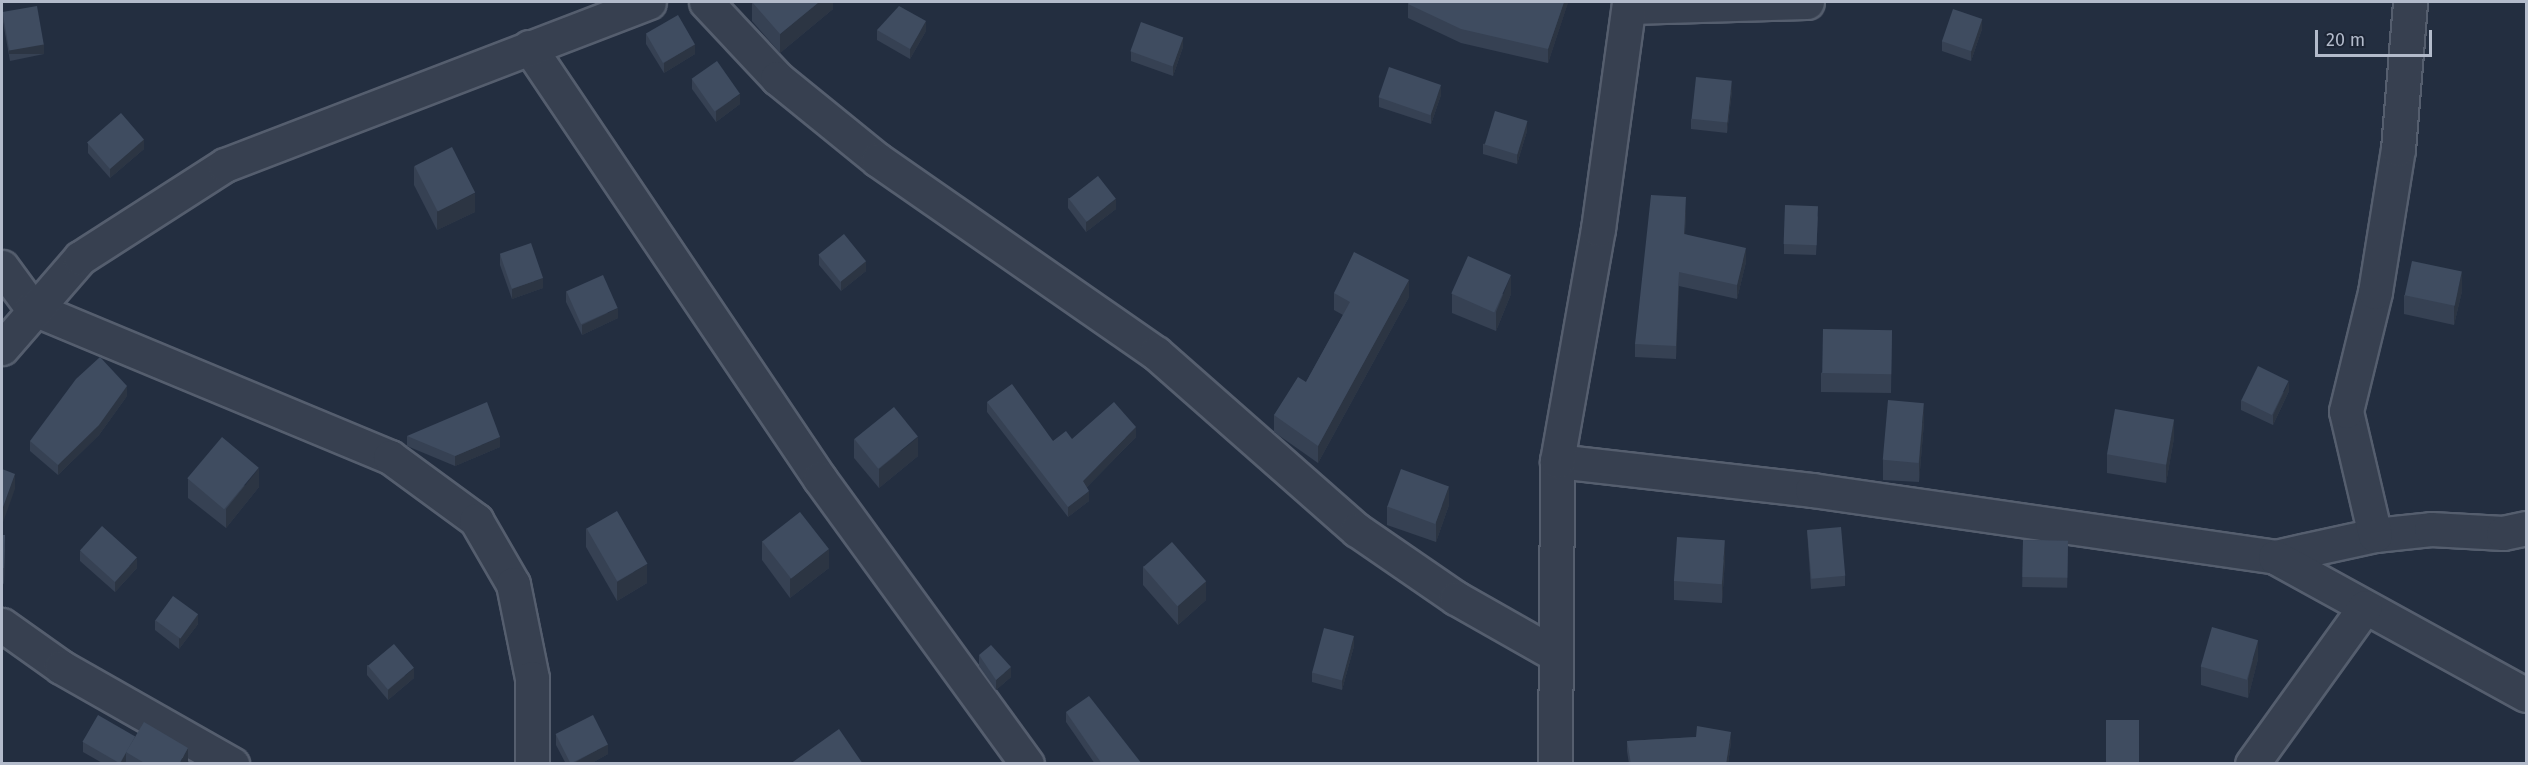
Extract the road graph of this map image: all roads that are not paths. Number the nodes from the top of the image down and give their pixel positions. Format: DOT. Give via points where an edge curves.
graph roads {
  1 [pos="650,2"];
  2 [pos="706,2"];
  3 [pos="1808,2"];
  4 [pos="2410,2"];
  5 [pos="1629,4"];
  6 [pos="529,47"];
  7 [pos="2,267"];
  8 [pos="32,308"];
  9 [pos="2,348"];
  10 [pos="1557,461"];
  11 [pos="2526,528"];
  12 [pos="2375,535"];
  13 [pos="2275,557"];
  14 [pos="2365,607"];
  15 [pos="2,625"];
  16 [pos="1553,653"];
  17 [pos="2526,695"];
  18 [pos="232,764"];
  19 [pos="532,764"];
  20 [pos="1027,764"];
  21 [pos="1556,764"];
  22 [pos="2252,764"];
  1 -- 6 [label="street"];
  2 -- 16 [label="street" via="777,78 878,160 1156,353 1357,530 1456,598"];
  3 -- 5 [label="street"];
  4 -- 12 [label="street" via="2398,149 2375,292 2346,411"];
  5 -- 10 [label="street" via="1598,229"];
  6 -- 8 [label="street" via="225,165 80,258"];
  6 -- 20 [label="street" via="820,479"];
  7 -- 8 [label="street"];
  8 -- 9 [label="street"];
  8 -- 19 [label="street" via="390,457 476,520 513,584 532,678"];
  10 -- 13 [label="street" via="1812,490"];
  10 -- 16 [label="street"];
  11 -- 12 [label="street" via="2503,533 2431,529"];
  12 -- 13 [label="street"];
  13 -- 14 [label="street"];
  14 -- 17 [label="street"];
  14 -- 22 [label="street"];
  15 -- 18 [label="street" via="61,667"];
  16 -- 21 [label="street"];
}
